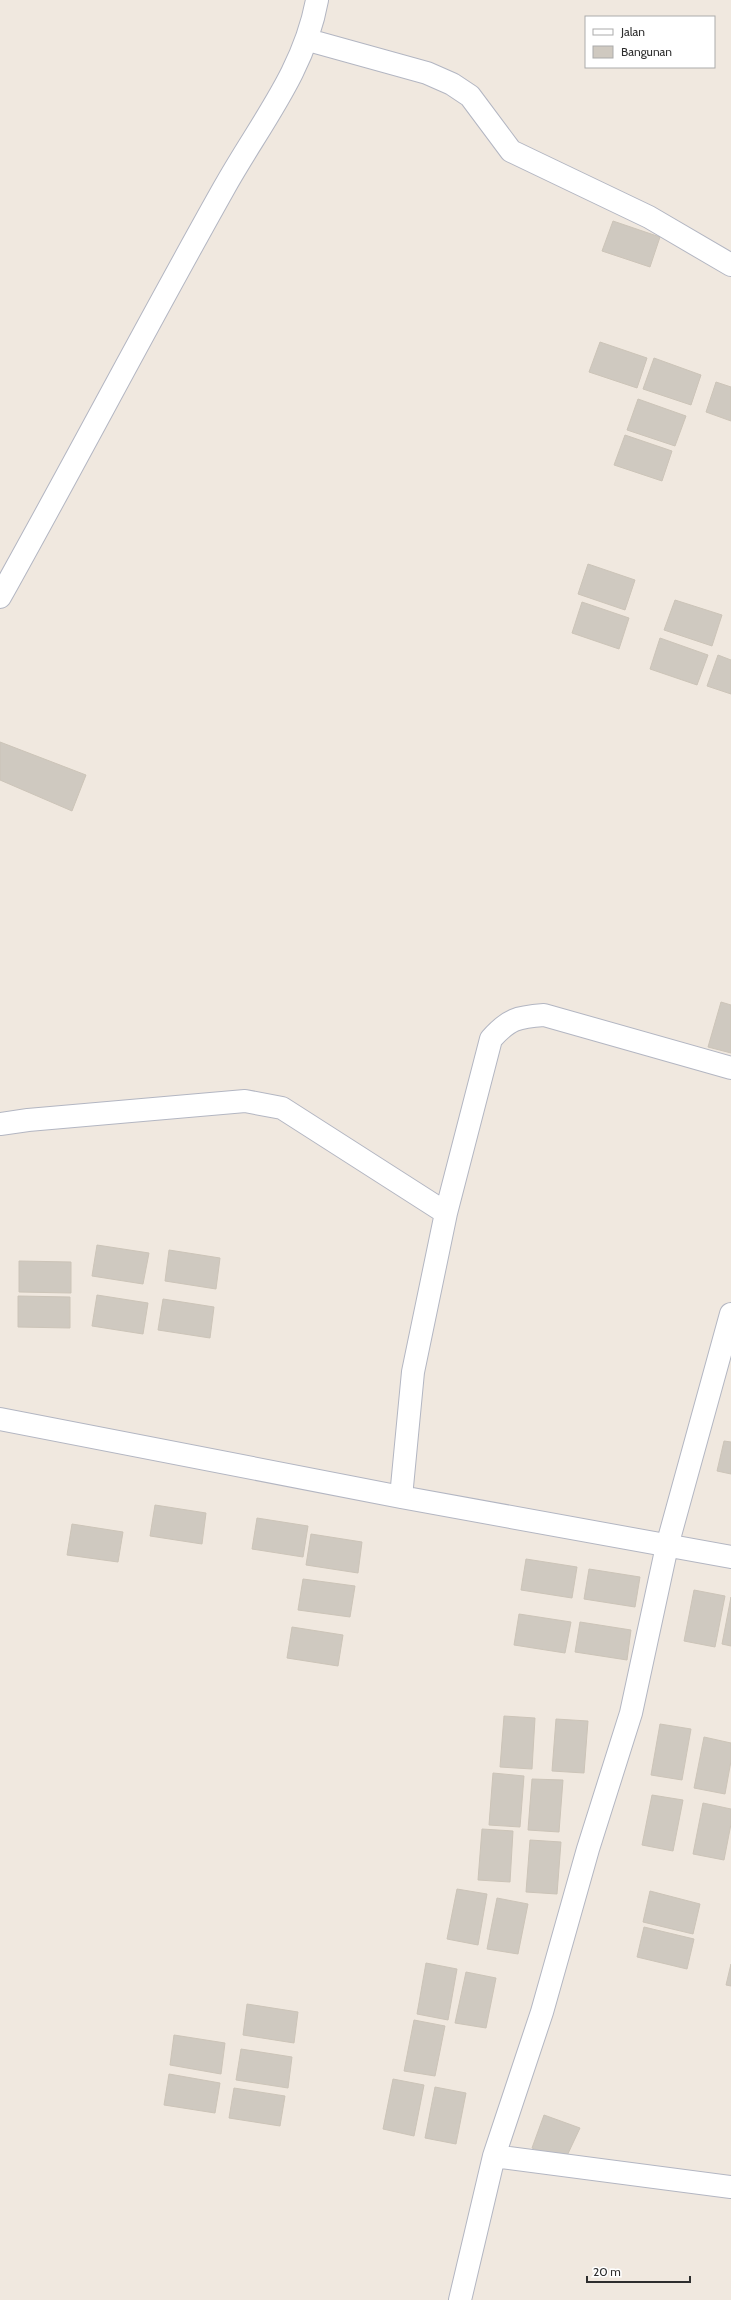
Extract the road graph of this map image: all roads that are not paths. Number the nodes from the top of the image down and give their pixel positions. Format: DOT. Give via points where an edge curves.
graph roads {
  1 [pos="317,0"];
  2 [pos="308,40"];
  3 [pos="731,265"];
  4 [pos="0,596"];
  5 [pos="731,1068"];
  6 [pos="0,1124"];
  7 [pos="446,1213"];
  8 [pos="731,1314"];
  9 [pos="0,1419"];
  10 [pos="401,1497"];
  11 [pos="667,1546"];
  12 [pos="731,1557"];
  13 [pos="494,2156"];
  14 [pos="731,2187"];
  15 [pos="460,2300"];
  1 -- 2 [label="street"];
  2 -- 3 [label="street" via="427,73 452,84 470,96 511,151 648,217"];
  2 -- 4 [label="street" via="294,73 225,186"];
  5 -- 7 [label="street" via="544,1015 520,1016 504,1024 491,1039"];
  6 -- 7 [label="street" via="245,1101 282,1108"];
  7 -- 10 [label="street" via="413,1372"];
  8 -- 11 [label="street"];
  9 -- 10 [label="street"];
  10 -- 11 [label="street"];
  11 -- 12 [label="street"];
  11 -- 13 [label="street" via="631,1713 588,1849 542,2012"];
  13 -- 14 [label="street"];
  13 -- 15 [label="street"];
}
